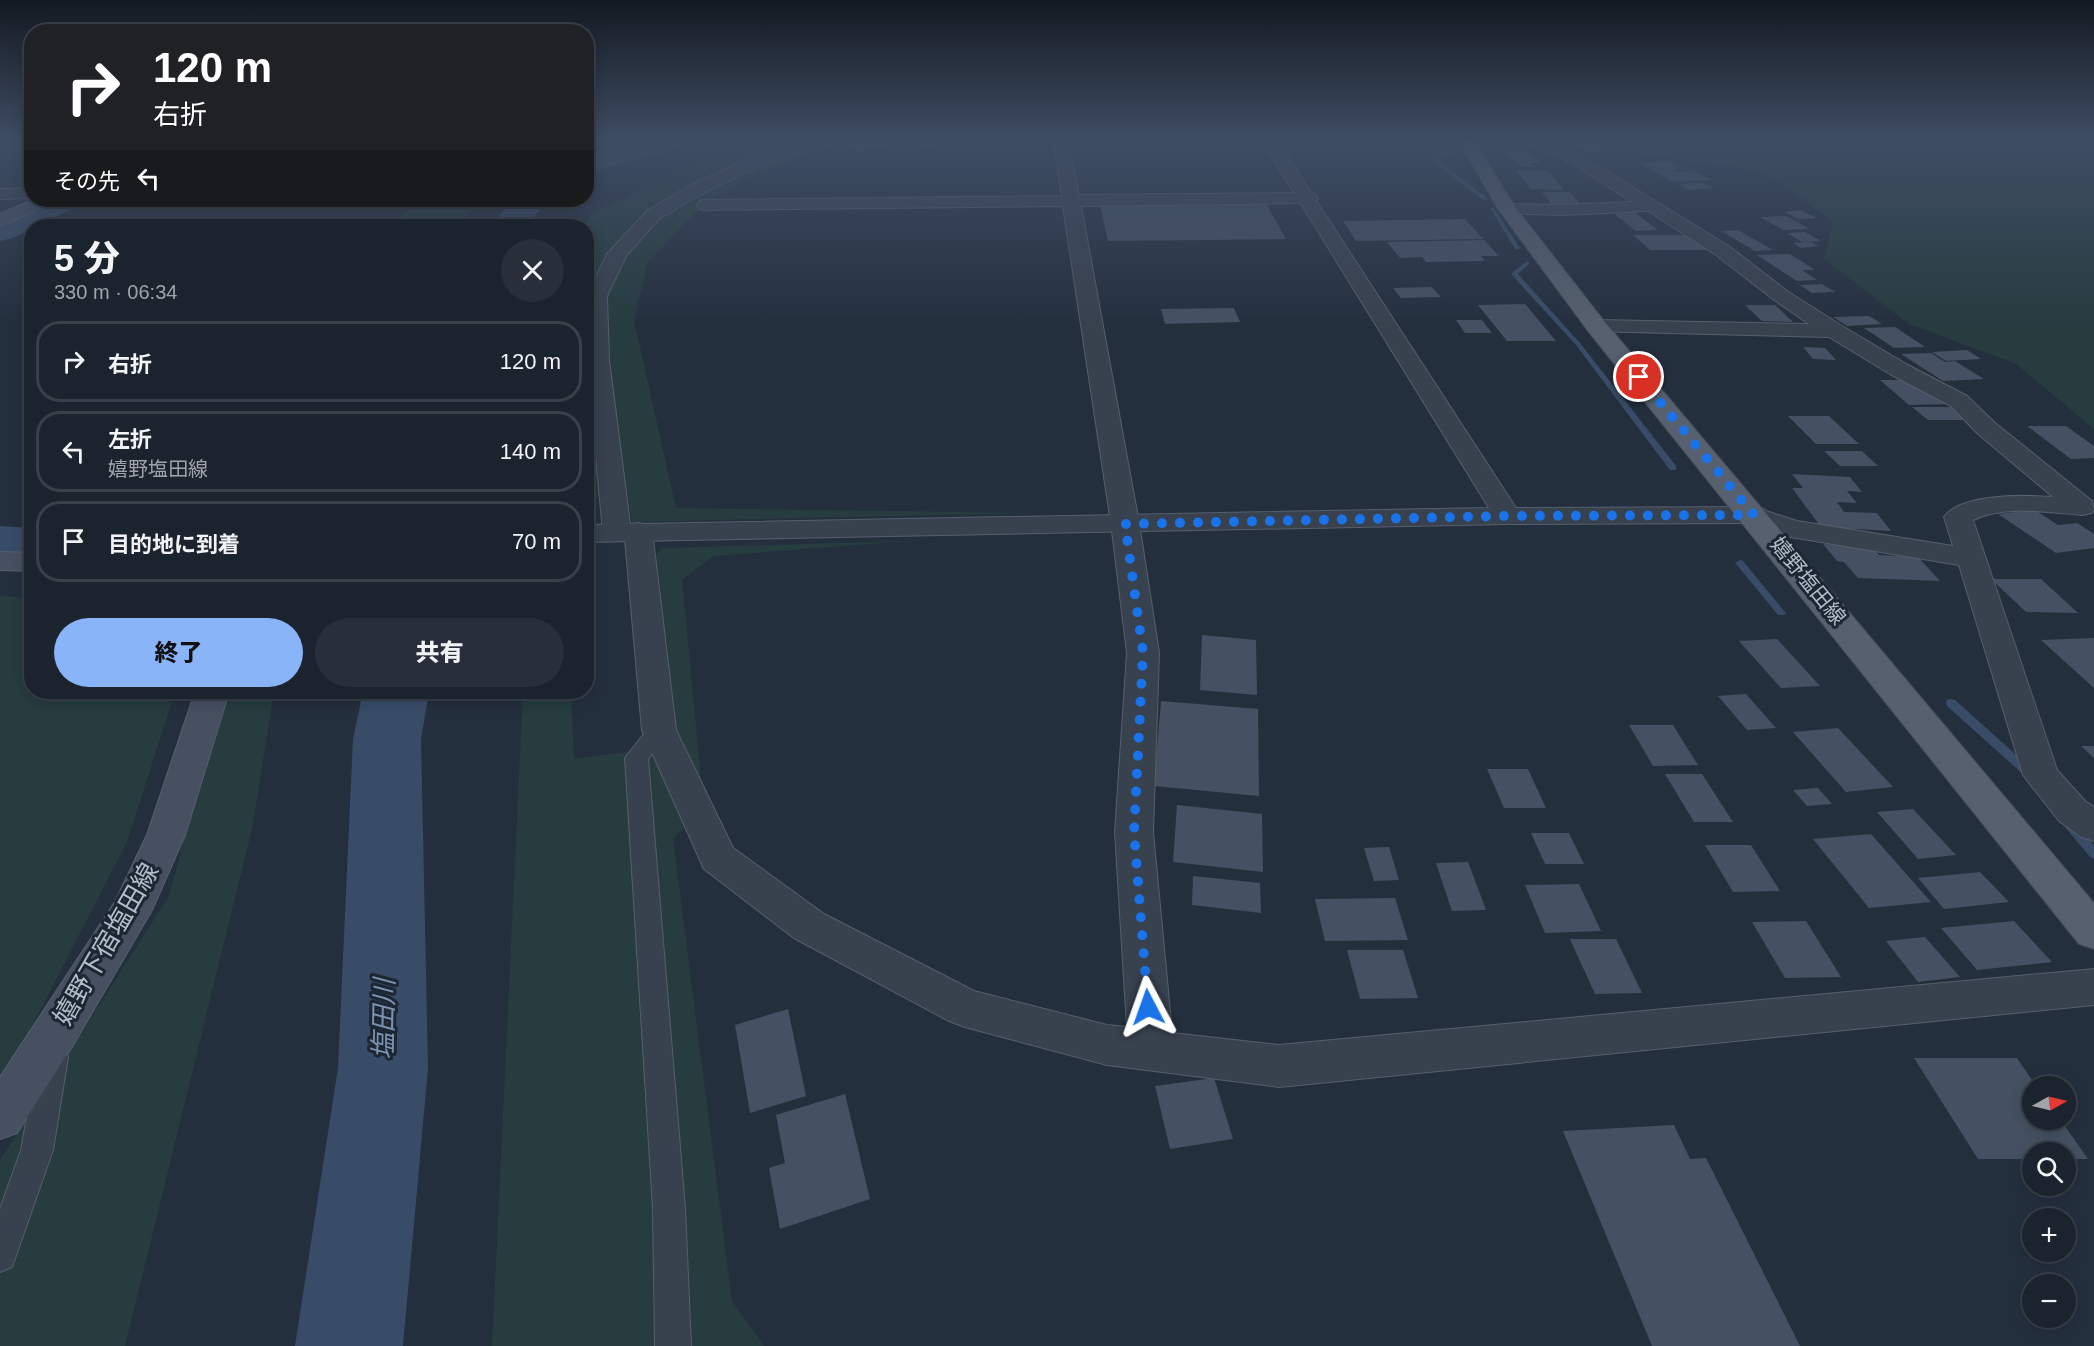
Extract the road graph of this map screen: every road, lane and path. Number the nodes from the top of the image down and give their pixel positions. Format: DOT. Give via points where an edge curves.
graph roads {
  1 [pos="1071,201"];
  2 [pos="675,202"];
  3 [pos="997,202"];
  4 [pos="1311,202"];
  5 [pos="1503,202"];
  6 [pos="1647,202"];
  7 [pos="706,205"];
  8 [pos="1654,206"];
  9 [pos="30,207"];
  10 [pos="1507,209"];
  11 [pos="0,221"];
  12 [pos="1596,326"];
  13 [pos="1834,331"];
  14 [pos="1754,515"];
  15 [pos="1508,516"];
  16 [pos="1125,524"];
  17 [pos="610,533"];
  18 [pos="1971,558"];
  19 [pos="0,561"];
  20 [pos="24,562"];
  21 [pos="210,699"];
  22 [pos="659,730"];
  23 [pos="2094,827"];
  24 [pos="2094,932"];
  25 [pos="2094,987"];
  26 [pos="57,1031"];
  27 [pos="1151,1050"];
  28 [pos="0,1117"];
  29 [pos="0,1256"];
  30 [pos="673,1346"];
  1 -- 16 [label="street"];
  2 -- 17 [label="street" via="653,215 617,254 597,297"];
  3 -- 7 [label="street"];
  4 -- 15 [label="street"];
  5 -- 10 [label="main road, 嬉野塩田線"];
  6 -- 8 [label="street"];
  8 -- 10 [label="street"];
  8 -- 13 [label="street"];
  9 -- 11 [label="main road"];
  10 -- 12 [label="main road, 嬉野塩田線"];
  12 -- 13 [label="street"];
  12 -- 14 [label="main road, 嬉野塩田線"];
  13 -- 18 [label="street" via="1959,401 2082,507 2033,504 1971,509 1958,517"];
  14 -- 15 [label="street"];
  14 -- 18 [label="street" via="1791,529"];
  14 -- 24 [label="main road, 嬉野塩田線"];
  15 -- 16 [label="street"];
  16 -- 17 [label="street"];
  16 -- 27 [label="street" via="1143,653 1134,832"];
  17 -- 22 [label="street"];
  18 -- 23 [label="street" via="2041,775 2072,811"];
  19 -- 20 [label="main road"];
  21 -- 26 [label="main road, 嬉野下宿塩田線" via="157,856 132,910"];
  22 -- 27 [label="street" via="718,858 809,926 965,1008 1107,1045"];
  22 -- 30 [label="lane" via="636,758 669,1208"];
  25 -- 27 [label="street" via="1279,1066"];
  26 -- 28 [label="main road, 嬉野下宿塩田線"];
  26 -- 29 [label="lane" via="37,1150"];
}
